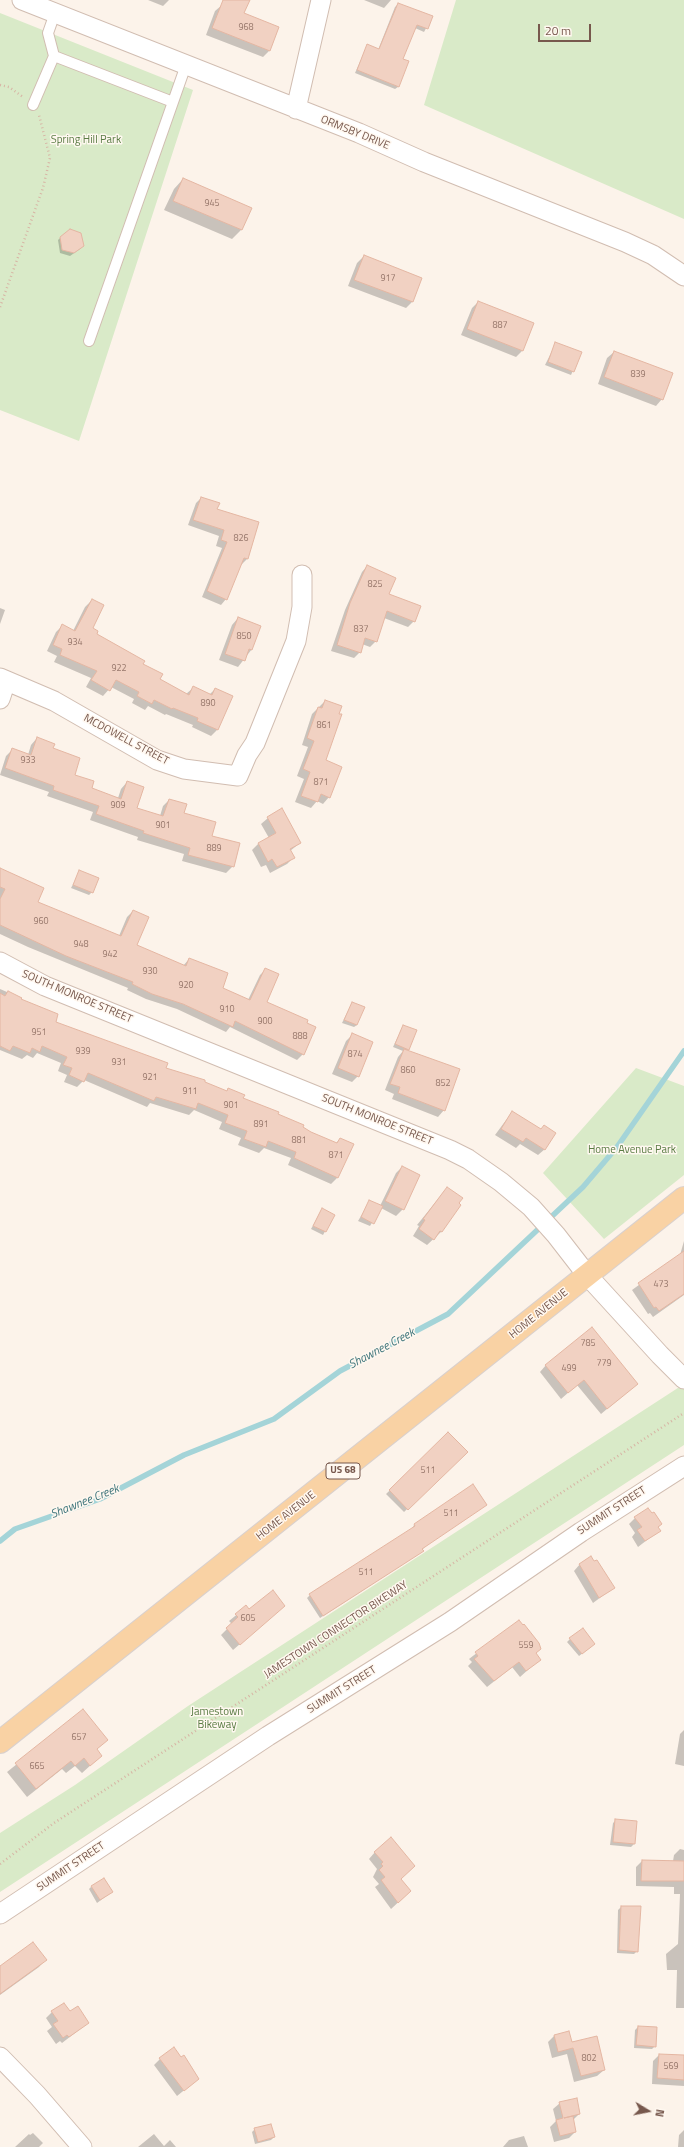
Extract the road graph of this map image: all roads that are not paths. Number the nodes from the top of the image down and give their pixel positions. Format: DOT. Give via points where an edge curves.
graph roads {
  1 [pos="22,0"];
  2 [pos="321,0"];
  3 [pos="55,13"];
  4 [pos="54,56"];
  5 [pos="186,65"];
  6 [pos="173,102"];
  7 [pos="33,105"];
  8 [pos="296,109"];
  9 [pos="684,276"];
  10 [pos="89,341"];
  11 [pos="302,575"];
  12 [pos="3,680"];
  13 [pos="0,699"];
  14 [pos="0,962"];
  15 [pos="684,1198"];
  16 [pos="587,1275"];
  17 [pos="684,1379"];
  18 [pos="684,1466"];
  19 [pos="0,1742"];
  20 [pos="0,1914"];
  21 [pos="0,2056"];
  22 [pos="82,2147"];
  1 -- 3 [label="street, ORMSBY DRIVE"];
  2 -- 8 [label="street"];
  3 -- 4 [label="lane" via="48,33"];
  3 -- 5 [label="street, ORMSBY DRIVE"];
  4 -- 6 [label="lane"];
  4 -- 7 [label="lane"];
  5 -- 6 [label="lane"];
  5 -- 8 [label="street, ORMSBY DRIVE"];
  6 -- 10 [label="lane"];
  8 -- 9 [label="street, ORMSBY DRIVE" via="625,242 653,255"];
  11 -- 12 [label="street, MCDOWELL STREET" via="302,607 296,641 255,743 238,776 184,769 157,760 54,701"];
  12 -- 13 [label="street"];
  14 -- 16 [label="street, SOUTH MONROE STREET" via="52,989 450,1150 488,1172 531,1207"];
  15 -- 16 [label="main road, HOME AVENUE / US 68"];
  16 -- 17 [label="street, SOUTH MONROE STREET"];
  16 -- 19 [label="main road, HOME AVENUE / US 68"];
  18 -- 20 [label="street, SUMMIT STREET" via="581,1532 450,1622 268,1736"];
  21 -- 22 [label="street"];
}
